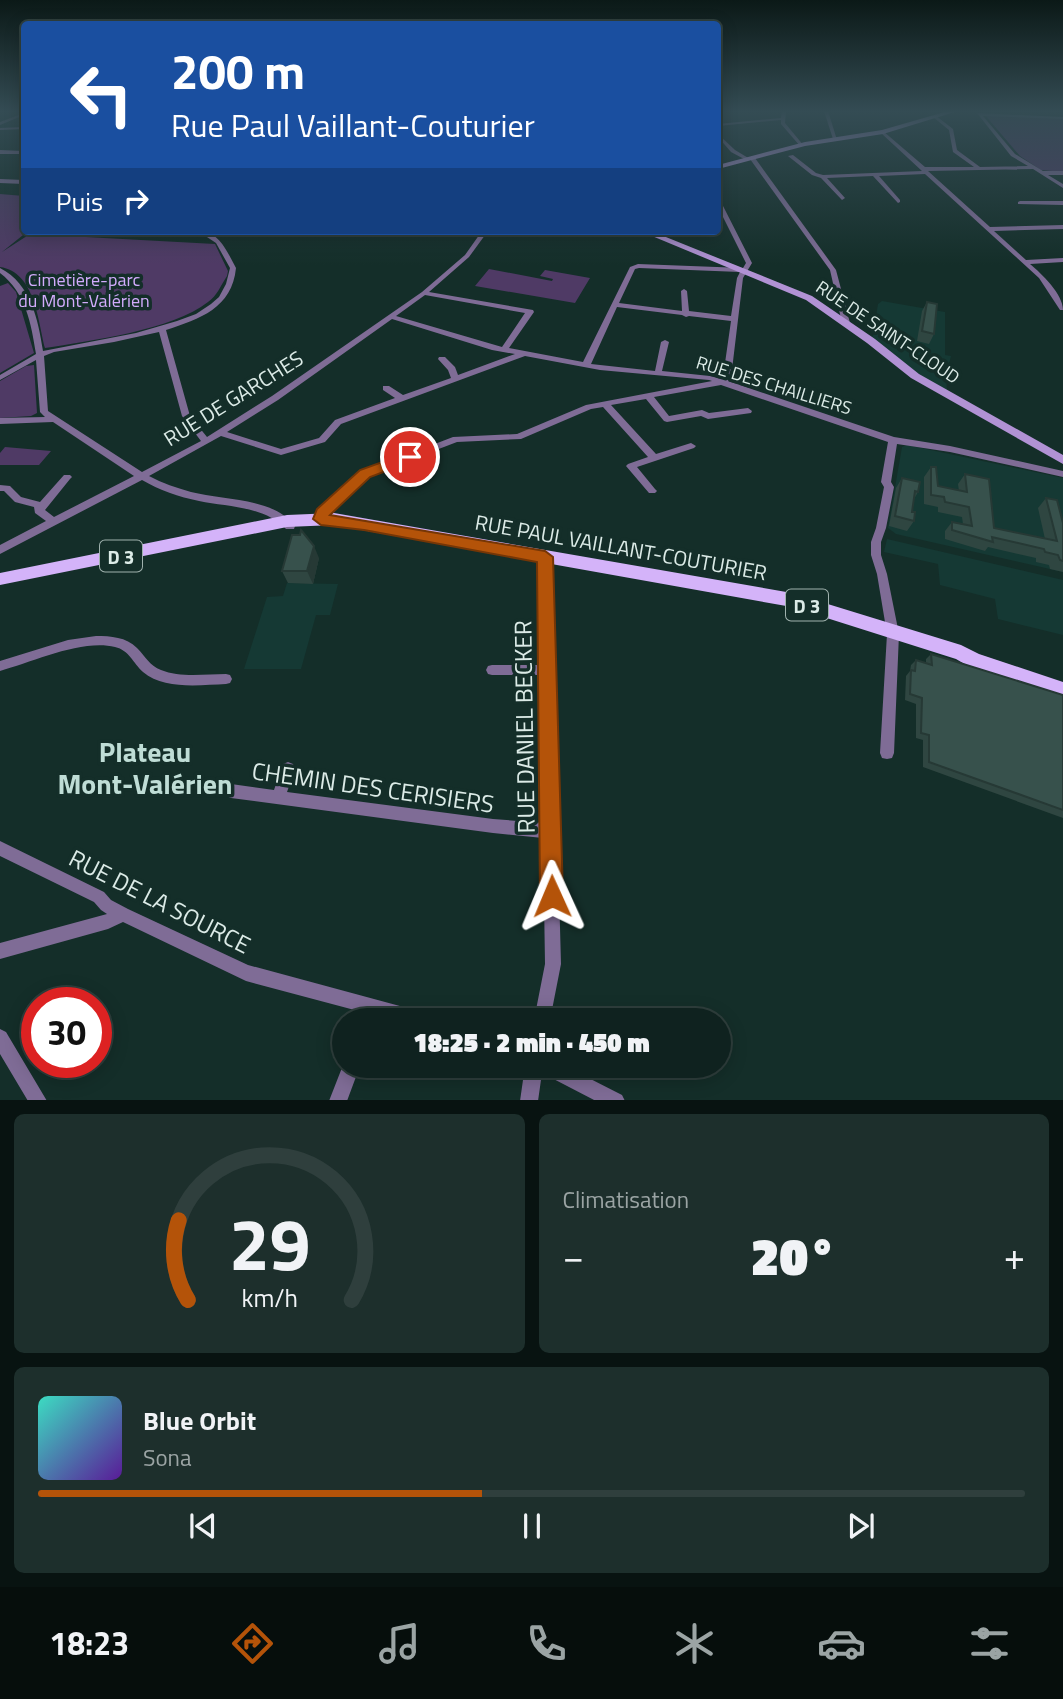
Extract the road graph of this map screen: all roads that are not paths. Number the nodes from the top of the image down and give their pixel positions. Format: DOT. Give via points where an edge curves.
graph roads {
  1 [pos="753,162"];
  2 [pos="799,162"];
  3 [pos="917,162"];
  4 [pos="971,162"];
  5 [pos="1023,162"];
  6 [pos="1031,168"];
  7 [pos="980,169"];
  8 [pos="926,170"];
  9 [pos="1041,173"];
  10 [pos="1063,173"];
  11 [pos="874,174"];
  12 [pos="822,177"];
  13 [pos="0,181"];
  14 [pos="21,182"];
  15 [pos="1063,186"];
  16 [pos="842,198"];
  17 [pos="898,201"];
  18 [pos="1020,203"];
  19 [pos="1063,203"];
  20 [pos="721,209"];
  21 [pos="1063,227"];
  22 [pos="990,229"];
  23 [pos="208,235"];
  24 [pos="482,235"];
  25 [pos="654,235"];
  26 [pos="1063,260"];
  27 [pos="1027,263"];
  28 [pos="746,266"];
  29 [pos="0,271"];
  30 [pos="684,291"];
  31 [pos="424,293"];
  32 [pos="615,305"];
  33 [pos="1063,308"];
  34 [pos="837,312"];
  35 [pos="686,315"];
  36 [pos="392,317"];
  37 [pos="735,319"];
  38 [pos="162,327"];
  39 [pos="665,342"];
  40 [pos="505,349"];
  41 [pos="526,354"];
  42 [pos="39,355"];
  43 [pos="442,359"];
  44 [pos="586,366"];
  45 [pos="658,373"];
  46 [pos="0,377"];
  47 [pos="456,379"];
  48 [pos="722,382"];
  49 [pos="386,388"];
  50 [pos="649,397"];
  51 [pos="401,398"];
  52 [pos="606,405"];
  53 [pos="748,411"];
  54 [pos="41,415"];
  55 [pos="0,421"];
  56 [pos="220,433"];
  57 [pos="893,440"];
  58 [pos="206,442"];
  59 [pos="691,446"];
  60 [pos="654,458"];
  61 [pos="1063,460"];
  62 [pos="1063,474"];
  63 [pos="141,476"];
  64 [pos="67,477"];
  65 [pos="0,488"];
  66 [pos="652,491"];
  67 [pos="39,510"];
  68 [pos="323,521"];
  69 [pos="53,522"];
  70 [pos="289,524"];
  71 [pos="0,550"];
  72 [pos="545,557"];
  73 [pos="0,579"];
  74 [pos="892,634"];
  75 [pos="961,653"];
  76 [pos="0,666"];
  77 [pos="492,670"];
  78 [pos="547,670"];
  79 [pos="226,679"];
  80 [pos="1063,680"];
  81 [pos="1063,690"];
  82 [pos="887,753"];
  83 [pos="288,769"];
  84 [pos="231,791"];
  85 [pos="278,797"];
  86 [pos="551,831"];
  87 [pos="0,848"];
  88 [pos="123,915"];
  89 [pos="0,951"];
  90 [pos="354,1008"];
  91 [pos="544,1008"];
  92 [pos="0,1038"];
  93 [pos="347,1078"];
  94 [pos="532,1078"];
  95 [pos="571,1078"];
  96 [pos="37,1100"];
  97 [pos="338,1100"];
  98 [pos="529,1100"];
  99 [pos="614,1100"];
  1 -- 34 [label="street" via="829,264 838,288"];
  2 -- 12 [label="street"];
  3 -- 8 [label="street"];
  4 -- 7 [label="street"];
  5 -- 6 [label="street"];
  6 -- 7 [label="street"];
  6 -- 9 [label="street"];
  7 -- 8 [label="street"];
  8 -- 11 [label="street"];
  8 -- 22 [label="street"];
  9 -- 10 [label="street"];
  9 -- 15 [label="street"];
  11 -- 12 [label="street"];
  11 -- 17 [label="street"];
  12 -- 16 [label="street"];
  13 -- 14 [label="street"];
  18 -- 19 [label="street"];
  20 -- 28 [label="street"];
  21 -- 22 [label="street"];
  22 -- 27 [label="street"];
  23 -- 38 [label="street" via="219,242 233,268 229,285 213,307"];
  24 -- 31 [label="street, RUE DE GARCHES"];
  25 -- 28 [label="street, RUE DE SAINT-CLOUD"];
  26 -- 27 [label="street"];
  27 -- 33 [label="street"];
  28 -- 32 [label="street" via="638,266"];
  28 -- 34 [label="street, RUE DE SAINT-CLOUD"];
  28 -- 37 [label="street"];
  29 -- 42 [label="street" via="26,298"];
  30 -- 35 [label="street"];
  31 -- 36 [label="street, RUE DE GARCHES"];
  31 -- 40 [label="street" via="530,312"];
  32 -- 35 [label="street"];
  32 -- 44 [label="street"];
  34 -- 61 [label="street, RUE DE SAINT-CLOUD" via="915,376"];
  35 -- 37 [label="street"];
  36 -- 40 [label="street, RUE DES CHAILLIERS"];
  36 -- 56 [label="street, RUE DE GARCHES"];
  37 -- 48 [label="street" via="727,378"];
  38 -- 42 [label="street"];
  38 -- 58 [label="street" via="186,416"];
  39 -- 45 [label="street"];
  40 -- 41 [label="street, RUE DES CHAILLIERS"];
  41 -- 44 [label="street, RUE DES CHAILLIERS"];
  41 -- 47 [label="street"];
  42 -- 46 [label="street"];
  42 -- 54 [label="street"];
  43 -- 47 [label="street"];
  44 -- 45 [label="street, RUE DES CHAILLIERS"];
  45 -- 48 [label="street, RUE DES CHAILLIERS"];
  47 -- 51 [label="street"];
  48 -- 50 [label="street"];
  48 -- 57 [label="street, RUE DES CHAILLIERS"];
  49 -- 51 [label="street"];
  50 -- 52 [label="street"];
  50 -- 53 [label="street" via="667,419"];
  51 -- 56 [label="street" via="338,422 322,440 281,452"];
  52 -- 60 [label="street"];
  52 -- 68 [label="street" via="585,408 518,438 456,439 365,474 323,512"];
  54 -- 55 [label="street"];
  54 -- 63 [label="street" via="57,419"];
  56 -- 58 [label="street, RUE DE GARCHES"];
  57 -- 62 [label="street, RUE DES CHAILLIERS"];
  57 -- 74 [label="street" via="889,487 876,542"];
  58 -- 63 [label="street, RUE DE GARCHES"];
  59 -- 60 [label="street"];
  60 -- 66 [label="street" via="631,466"];
  63 -- 69 [label="street, RUE DE GARCHES"];
  63 -- 70 [label="street" via="188,495 275,512"];
  64 -- 67 [label="street"];
  65 -- 67 [label="street" via="8,488 18,500 38,505"];
  67 -- 69 [label="street"];
  68 -- 70 [label="main road, RUE PAUL VAILLANT-COUTURIER / D 3"];
  68 -- 72 [label="main road, RUE PAUL VAILLANT-COUTURIER / D 3"];
  69 -- 71 [label="street, RUE DE GARCHES"];
  70 -- 73 [label="main road, RUE PAUL VAILLANT-COUTURIER / D 3"];
  72 -- 74 [label="main road, RUE PAUL VAILLANT-COUTURIER / D 3" via="792,600"];
  72 -- 78 [label="street, RUE DANIEL BECKER"];
  74 -- 75 [label="main road, RUE PAUL VAILLANT-COUTURIER / D 3"];
  74 -- 82 [label="street"];
  75 -- 80 [label="main road, RUE PAUL VAILLANT-COUTURIER / D 3"];
  75 -- 81 [label="main road, RUE PAUL VAILLANT-COUTURIER / D 3"];
  76 -- 79 [label="street" via="68,647 111,641 127,646 148,670 163,675 182,680"];
  77 -- 78 [label="street"];
  78 -- 86 [label="street, RUE DANIEL BECKER"];
  83 -- 85 [label="street"];
  84 -- 85 [label="street, CHEMIN DES CERISIERS"];
  85 -- 86 [label="street, CHEMIN DES CERISIERS"];
  86 -- 91 [label="street, RUE DANIEL BECKER" via="553,964"];
  87 -- 88 [label="street, RUE DE LA SOURCE" via="99,897"];
  88 -- 89 [label="street"];
  88 -- 90 [label="street, RUE DE LA SOURCE" via="246,973"];
  92 -- 96 [label="street"];
  93 -- 97 [label="street"];
  94 -- 98 [label="street"];
  95 -- 99 [label="street"];
}
